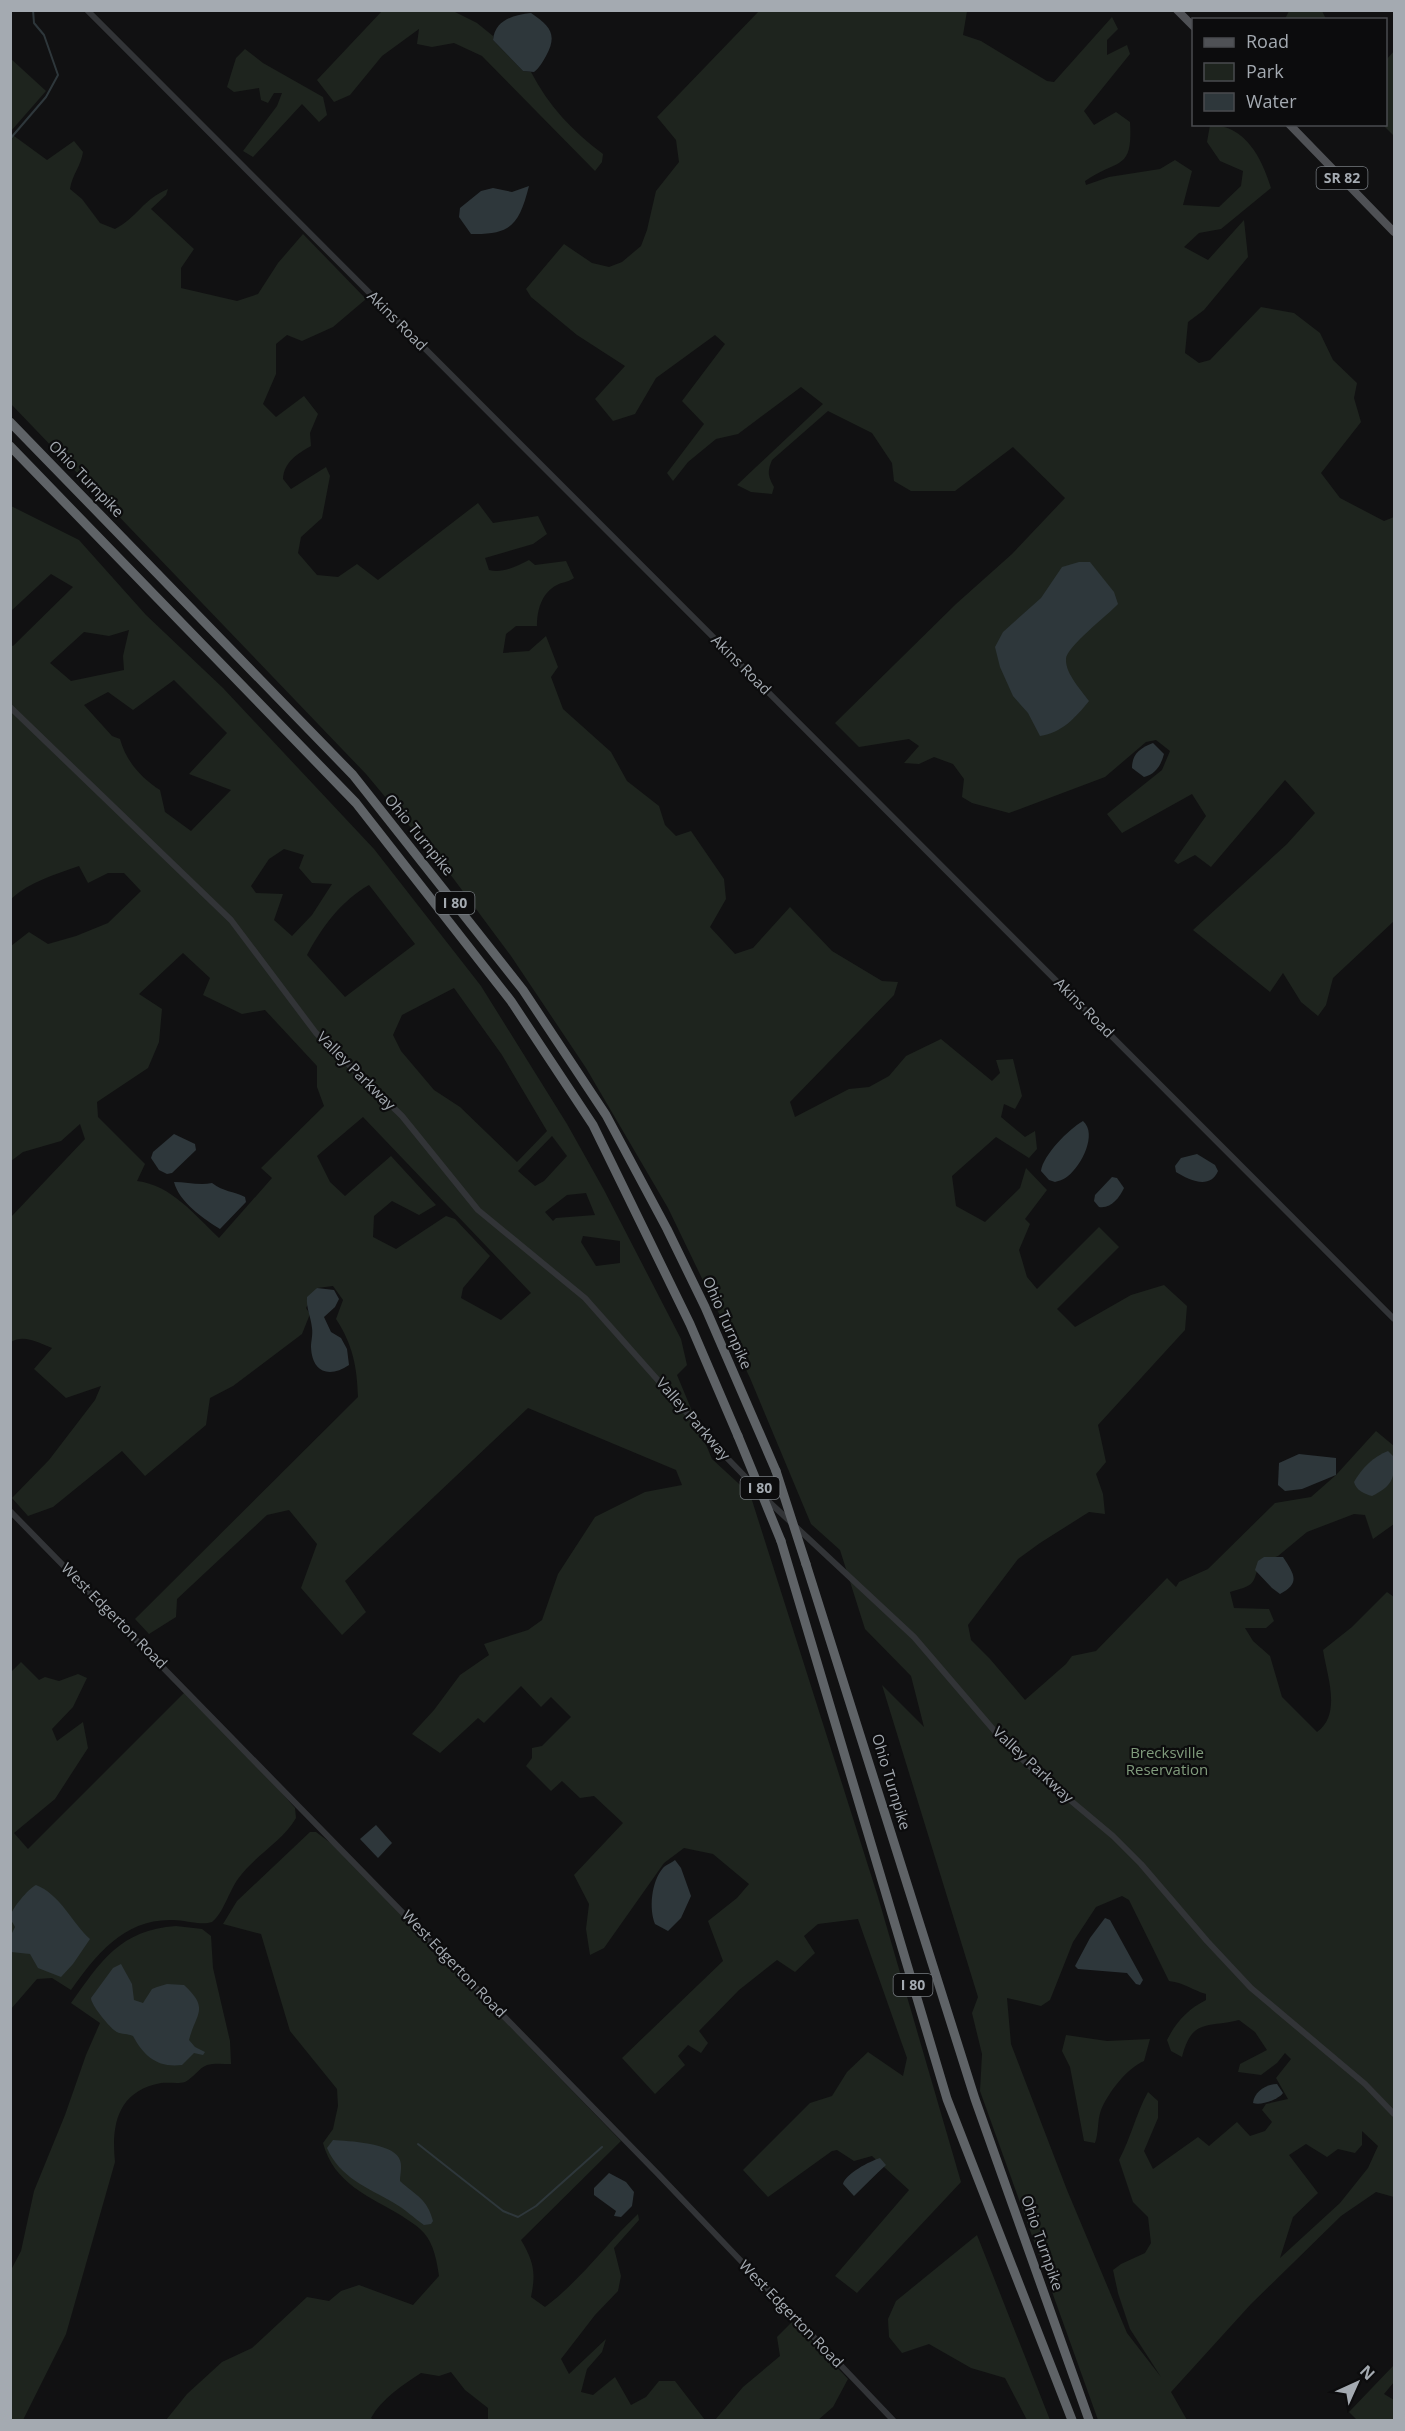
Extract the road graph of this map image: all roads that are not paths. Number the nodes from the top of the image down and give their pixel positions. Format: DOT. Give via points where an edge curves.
graph roads {
  1 [pos="87,10"];
  2 [pos="1177,10"];
  3 [pos="1192,25"];
  4 [pos="1291,126"];
  5 [pos="1395,232"];
  6 [pos="10,422"];
  7 [pos="10,446"];
  8 [pos="10,707"];
  9 [pos="1395,1319"];
  10 [pos="10,1510"];
  11 [pos="1395,2114"];
  12 [pos="893,2421"];
  13 [pos="1072,2421"];
  14 [pos="1089,2421"];
  1 -- 9 [label="street, Akins Road"];
  2 -- 3 [label="main road"];
  4 -- 5 [label="main road, SR 82"];
  6 -- 14 [label="highway, Ohio Turnpike / I 80, bridge" via="352,775 523,990 606,1115 705,1307 776,1471 975,2099"];
  7 -- 13 [label="highway, Ohio Turnpike / I 80, bridge" via="356,803 511,1001 593,1125 690,1324 781,1541 946,2099"];
  8 -- 11 [label="street, Valley Parkway" via="231,920 316,1033 402,1116 478,1210 585,1298 732,1464 914,1637 998,1735 1113,1836 1251,1988"];
  10 -- 12 [label="street, West Edgerton Road"];
}
